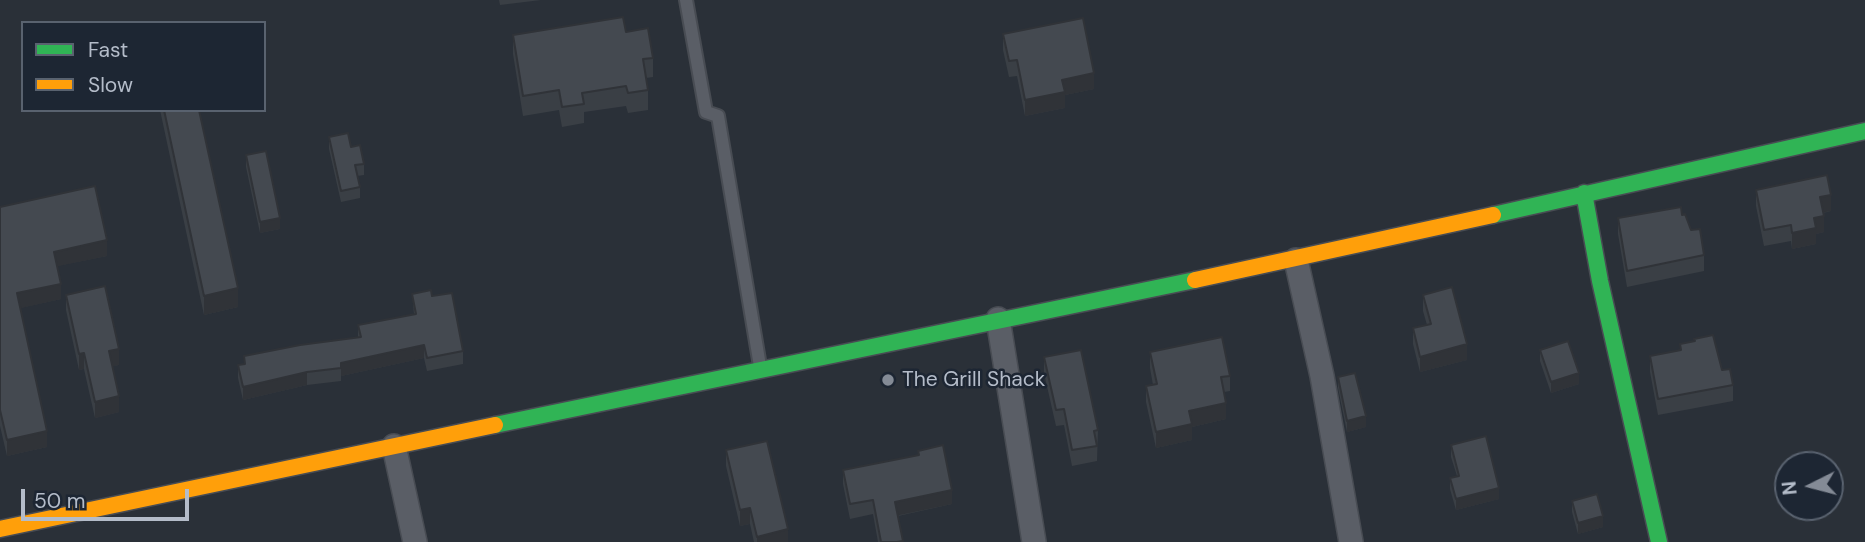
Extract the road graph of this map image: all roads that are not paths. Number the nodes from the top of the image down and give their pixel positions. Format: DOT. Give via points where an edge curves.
graph roads {
  1 [pos="686,0"];
  2 [pos="1865,131"];
  3 [pos="1584,193"];
  4 [pos="1296,260"];
  5 [pos="998,319"];
  6 [pos="761,370"];
  7 [pos="394,446"];
  8 [pos="15,532"];
  9 [pos="415,542"];
  10 [pos="1034,542"];
  11 [pos="1351,542"];
  12 [pos="1660,542"];
  1 -- 6 [label="lane" via="706,112 718,116"];
  2 -- 3 [label="street"];
  3 -- 4 [label="street"];
  3 -- 12 [label="street"];
  4 -- 5 [label="street"];
  4 -- 11 [label="street"];
  5 -- 6 [label="street"];
  5 -- 10 [label="street"];
  6 -- 7 [label="street"];
  7 -- 8 [label="street"];
  7 -- 9 [label="street"];
}
